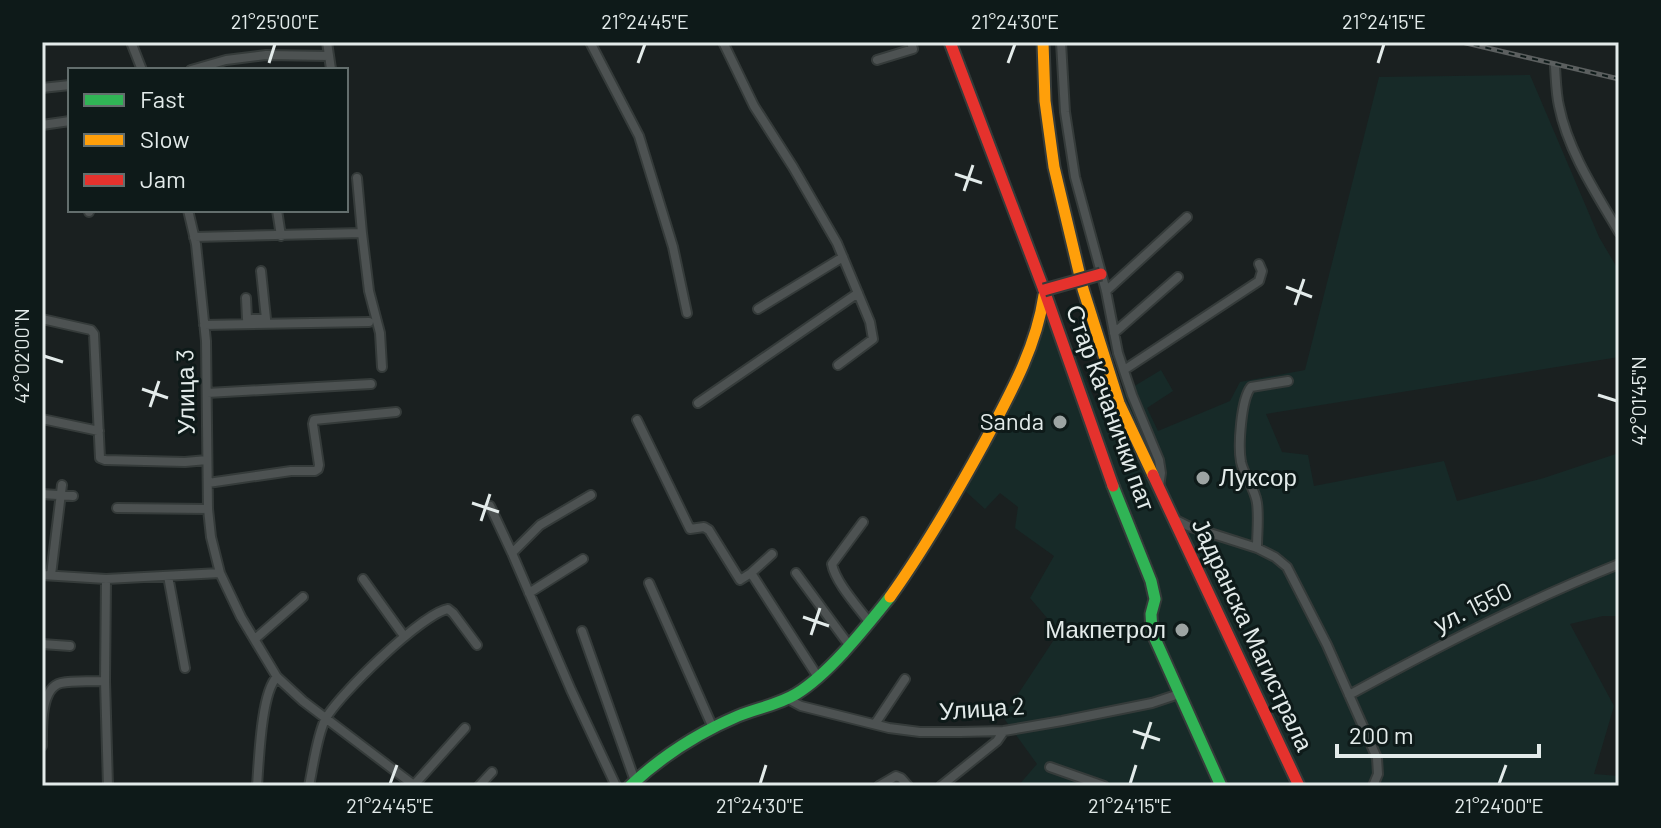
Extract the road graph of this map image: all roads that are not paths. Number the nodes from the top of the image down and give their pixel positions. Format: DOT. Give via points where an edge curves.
graph roads {
  1 [pos="131,42"];
  2 [pos="327,42"];
  3 [pos="590,42"];
  4 [pos="723,42"];
  5 [pos="911,42"];
  6 [pos="950,42"];
  7 [pos="1043,42"];
  8 [pos="1061,42"];
  9 [pos="329,56"];
  10 [pos="877,60"];
  11 [pos="1555,67"];
  12 [pos="141,68"];
  13 [pos="198,68"];
  14 [pos="331,68"];
  15 [pos="68,85"];
  16 [pos="42,88"];
  17 [pos="68,121"];
  18 [pos="42,125"];
  19 [pos="357,178"];
  20 [pos="188,212"];
  21 [pos="277,212"];
  22 [pos="1187,217"];
  23 [pos="1619,232"];
  24 [pos="362,233"];
  25 [pos="281,236"];
  26 [pos="194,237"];
  27 [pos="843,257"];
  28 [pos="1259,264"];
  29 [pos="261,271"];
  30 [pos="1101,274"];
  31 [pos="1178,277"];
  32 [pos="1044,290"];
  33 [pos="1106,291"];
  34 [pos="858,293"];
  35 [pos="246,298"];
  36 [pos="758,309"];
  37 [pos="687,313"];
  38 [pos="42,319"];
  39 [pos="247,319"];
  40 [pos="369,322"];
  41 [pos="204,323"];
  42 [pos="1114,333"];
  43 [pos="838,365"];
  44 [pos="382,367"];
  45 [pos="1124,370"];
  46 [pos="1288,381"];
  47 [pos="371,384"];
  48 [pos="207,393"];
  49 [pos="698,403"];
  50 [pos="396,412"];
  51 [pos="42,419"];
  52 [pos="637,420"];
  53 [pos="99,431"];
  54 [pos="207,460"];
  55 [pos="208,483"];
  56 [pos="62,485"];
  57 [pos="1159,488"];
  58 [pos="42,494"];
  59 [pos="591,495"];
  60 [pos="62,496"];
  61 [pos="73,496"];
  62 [pos="490,506"];
  63 [pos="117,508"];
  64 [pos="208,509"];
  65 [pos="1174,519"];
  66 [pos="863,522"];
  67 [pos="1257,548"];
  68 [pos="512,553"];
  69 [pos="772,554"];
  70 [pos="583,559"];
  71 [pos="1619,564"];
  72 [pos="220,573"];
  73 [pos="751,573"];
  74 [pos="796,573"];
  75 [pos="47,575"];
  76 [pos="168,576"];
  77 [pos="106,579"];
  78 [pos="363,579"];
  79 [pos="649,583"];
  80 [pos="529,593"];
  81 [pos="303,597"];
  82 [pos="870,623"];
  83 [pos="582,631"];
  84 [pos="404,636"];
  85 [pos="255,639"];
  86 [pos="42,644"];
  87 [pos="477,645"];
  88 [pos="849,645"];
  89 [pos="70,646"];
  90 [pos="185,668"];
  91 [pos="277,677"];
  92 [pos="818,677"];
  93 [pos="905,679"];
  94 [pos="105,681"];
  95 [pos="1179,694"];
  96 [pos="1349,695"];
  97 [pos="788,699"];
  98 [pos="325,719"];
  99 [pos="875,724"];
  100 [pos="465,728"];
  101 [pos="713,728"];
  102 [pos="1004,731"];
  103 [pos="42,746"];
  104 [pos="1050,767"];
  105 [pos="492,772"];
  106 [pos="632,783"];
  107 [pos="108,786"];
  108 [pos="257,786"];
  109 [pos="309,786"];
  110 [pos="415,786"];
  111 [pos="479,786"];
  112 [pos="616,786"];
  113 [pos="879,786"];
  114 [pos="908,786"];
  115 [pos="941,786"];
  116 [pos="1104,786"];
  117 [pos="1221,786"];
  118 [pos="1299,786"];
  119 [pos="1373,786"];
  1 -- 12 [label="street"];
  2 -- 9 [label="street"];
  3 -- 37 [label="street" via="639,136"];
  4 -- 27 [label="street" via="754,106"];
  5 -- 10 [label="street" via="913,49"];
  6 -- 32 [label="street, Стар Качанички пат"];
  7 -- 57 [label="street, Јадранска Магистрала" via="1054,167 1083,289 1119,403"];
  8 -- 30 [label="street" via="1075,177"];
  9 -- 13 [label="street" via="266,55"];
  9 -- 14 [label="street"];
  11 -- 23 [label="street" via="1559,105 1572,146"];
  15 -- 16 [label="street"];
  17 -- 18 [label="street"];
  19 -- 24 [label="street"];
  20 -- 26 [label="street, Улица 3"];
  21 -- 25 [label="street"];
  22 -- 33 [label="street"];
  24 -- 25 [label="street"];
  24 -- 44 [label="street"];
  25 -- 26 [label="street"];
  26 -- 41 [label="street, Улица 3"];
  27 -- 34 [label="street"];
  27 -- 36 [label="street"];
  28 -- 45 [label="street" via="1259,281"];
  29 -- 39 [label="street" via="266,319"];
  30 -- 32 [label="street, bridge"];
  30 -- 33 [label="street"];
  31 -- 42 [label="street"];
  32 -- 82 [label="street" via="1043,312 1005,404 933,536"];
  32 -- 95 [label="street, Стар Качанички пат" via="1151,581 1152,632"];
  33 -- 42 [label="street"];
  34 -- 43 [label="street" via="873,339"];
  34 -- 49 [label="street"];
  35 -- 39 [label="street"];
  38 -- 53 [label="street" via="94,334"];
  39 -- 41 [label="street"];
  40 -- 41 [label="street"];
  41 -- 48 [label="street, Улица 3"];
  42 -- 45 [label="street"];
  45 -- 57 [label="street" via="1159,460"];
  46 -- 67 [label="street" via="1251,387 1246,394 1241,462 1257,502"];
  47 -- 48 [label="street"];
  48 -- 54 [label="street, Улица 3"];
  50 -- 55 [label="street" via="314,420 319,465 315,471"];
  51 -- 53 [label="street"];
  52 -- 73 [label="street" via="690,529 709,530 740,580"];
  53 -- 54 [label="street" via="102,459"];
  54 -- 55 [label="street, Улица 3"];
  55 -- 64 [label="street, Улица 3"];
  56 -- 60 [label="street"];
  57 -- 65 [label="street, Јадранска Магистрала"];
  58 -- 60 [label="street"];
  59 -- 68 [label="street" via="540,525"];
  60 -- 61 [label="street"];
  60 -- 75 [label="street"];
  62 -- 68 [label="street"];
  63 -- 64 [label="street"];
  64 -- 72 [label="street, Улица 3"];
  65 -- 67 [label="street"];
  65 -- 118 [label="street, Јадранска Магистрала"];
  66 -- 82 [label="street" via="832,564"];
  67 -- 96 [label="street" via="1287,567"];
  68 -- 80 [label="street"];
  69 -- 73 [label="street"];
  70 -- 80 [label="street"];
  71 -- 96 [label="street, ул. 1550" via="1558,588"];
  72 -- 76 [label="street"];
  72 -- 85 [label="street, Улица 3"];
  73 -- 92 [label="street"];
  74 -- 88 [label="street"];
  75 -- 77 [label="street"];
  76 -- 77 [label="street"];
  76 -- 90 [label="street"];
  77 -- 94 [label="street"];
  78 -- 84 [label="street"];
  79 -- 101 [label="street"];
  80 -- 112 [label="street"];
  81 -- 85 [label="street"];
  82 -- 88 [label="street"];
  83 -- 106 [label="street"];
  84 -- 87 [label="street" via="448,609"];
  84 -- 98 [label="street"];
  85 -- 91 [label="street, Улица 3"];
  86 -- 89 [label="street"];
  88 -- 92 [label="street"];
  91 -- 98 [label="street, Улица 3"];
  91 -- 108 [label="street" via="266,699"];
  92 -- 97 [label="street"];
  93 -- 99 [label="street"];
  94 -- 103 [label="street" via="55,686 46,700"];
  94 -- 107 [label="street"];
  95 -- 102 [label="street, Улица 2"];
  95 -- 117 [label="street, Стар Качанички пат"];
  96 -- 119 [label="street" via="1377,758"];
  97 -- 99 [label="street, Улица 2"];
  97 -- 101 [label="street"];
  98 -- 109 [label="street"];
  98 -- 110 [label="street, Улица 3"];
  99 -- 102 [label="street, Улица 2" via="920,732"];
  100 -- 110 [label="street"];
  101 -- 106 [label="street"];
  102 -- 115 [label="street"];
  104 -- 116 [label="street"];
  105 -- 111 [label="street"];
  113 -- 114 [label="street" via="896,776"];
}
